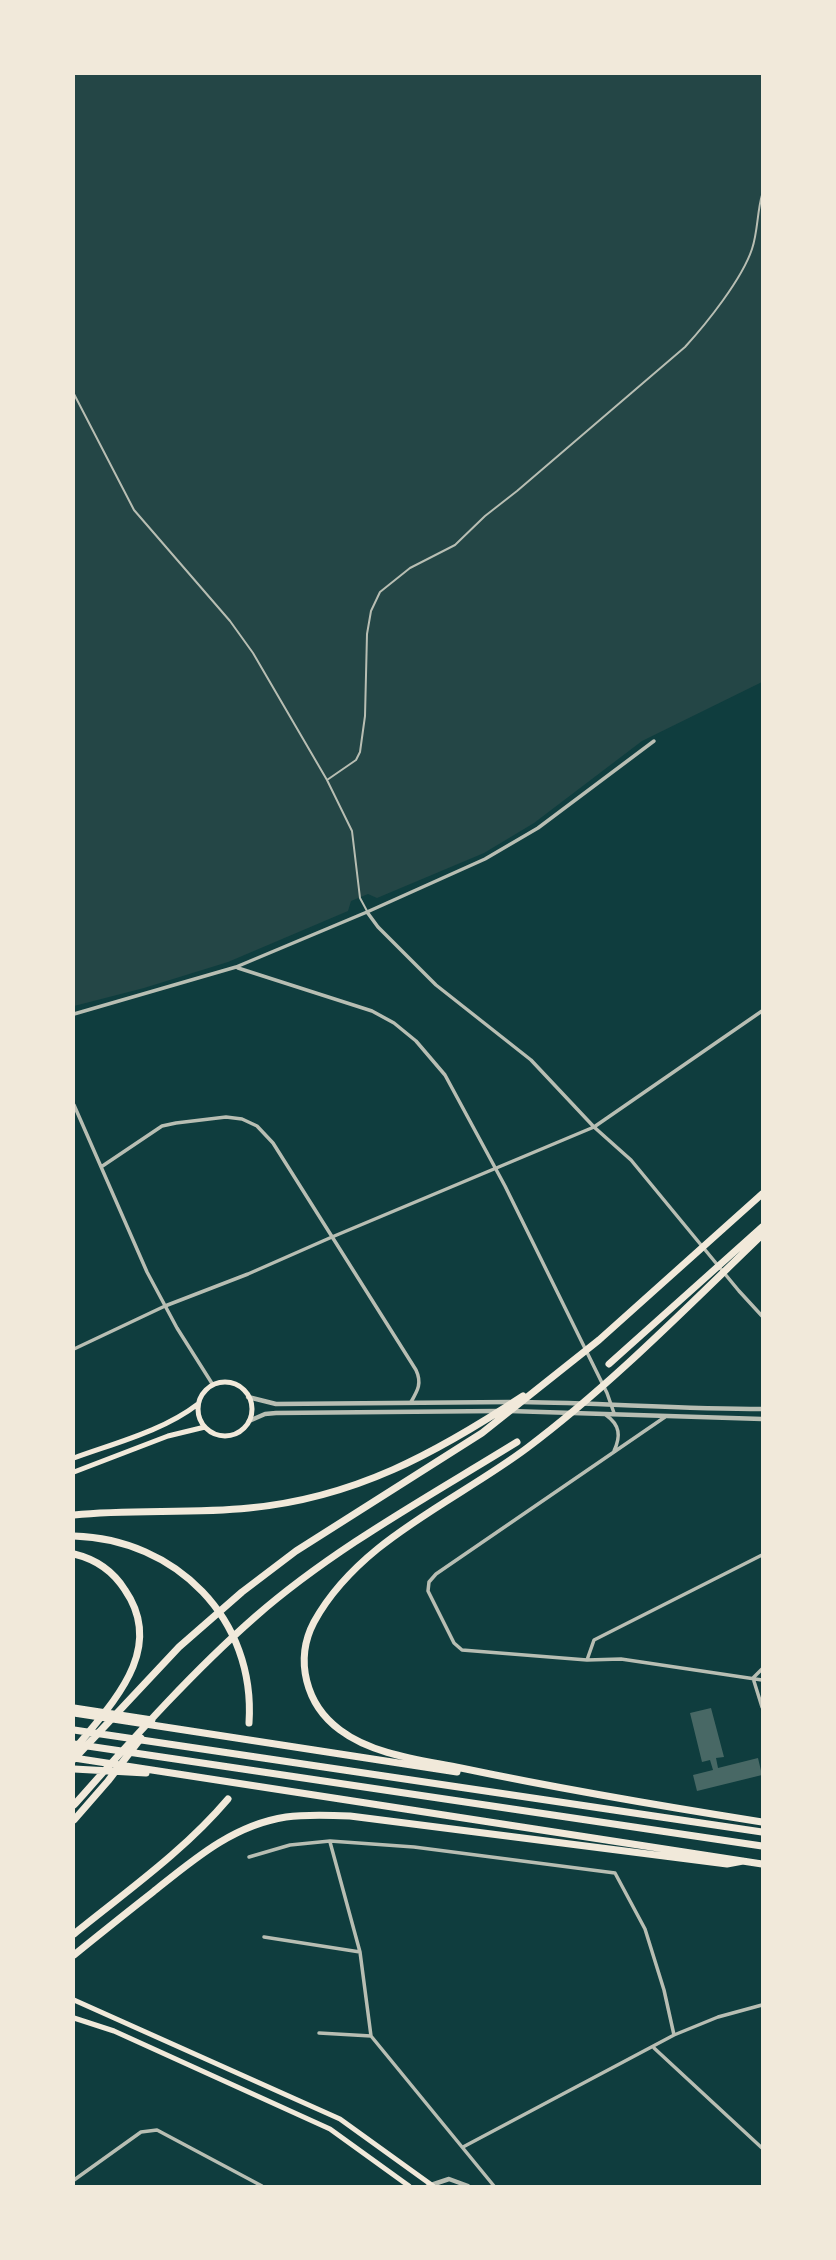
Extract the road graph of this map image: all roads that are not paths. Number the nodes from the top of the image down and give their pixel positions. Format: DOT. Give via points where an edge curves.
graph roads {
  1 [pos="762,195"];
  2 [pos="74,394"];
  3 [pos="654,741"];
  4 [pos="327,780"];
  5 [pos="368,912"];
  6 [pos="236,967"];
  7 [pos="762,1011"];
  8 [pos="74,1014"];
  9 [pos="74,1105"];
  10 [pos="594,1127"];
  11 [pos="101,1167"];
  12 [pos="495,1169"];
  13 [pos="762,1194"];
  14 [pos="762,1227"];
  15 [pos="762,1234"];
  16 [pos="332,1237"];
  17 [pos="165,1306"];
  18 [pos="753,1306"];
  19 [pos="762,1307"];
  20 [pos="762,1316"];
  21 [pos="74,1349"];
  22 [pos="609,1364"];
  23 [pos="564,1369"];
  24 [pos="213,1385"];
  25 [pos="248,1397"];
  26 [pos="411,1402"];
  27 [pos="611,1404"];
  28 [pos="198,1405"];
  29 [pos="762,1409"];
  30 [pos="603,1413"];
  31 [pos="614,1413"];
  32 [pos="665,1417"];
  33 [pos="762,1419"];
  34 [pos="249,1421"];
  35 [pos="205,1427"];
  36 [pos="619,1435"];
  37 [pos="633,1439"];
  38 [pos="517,1441"];
  39 [pos="613,1452"];
  40 [pos="74,1458"];
  41 [pos="74,1472"];
  42 [pos="74,1515"];
  43 [pos="74,1536"];
  44 [pos="74,1554"];
  45 [pos="762,1555"];
  46 [pos="587,1660"];
  47 [pos="762,1670"];
  48 [pos="754,1678"];
  49 [pos="762,1680"];
  50 [pos="169,1701"];
  51 [pos="762,1707"];
  52 [pos="74,1708"];
  53 [pos="74,1713"];
  54 [pos="90,1713"];
  55 [pos="249,1723"];
  56 [pos="75,1730"];
  57 [pos="74,1744"];
  58 [pos="74,1750"];
  59 [pos="74,1759"];
  60 [pos="74,1769"];
  61 [pos="178,1774"];
  62 [pos="520,1781"];
  63 [pos="228,1799"];
  64 [pos="74,1805"];
  65 [pos="74,1820"];
  66 [pos="762,1822"];
  67 [pos="762,1832"];
  68 [pos="330,1841"];
  69 [pos="762,1846"];
  70 [pos="249,1857"];
  71 [pos="743,1861"];
  72 [pos="762,1864"];
  73 [pos="74,1934"];
  74 [pos="264,1937"];
  75 [pos="360,1952"];
  76 [pos="74,1955"];
  77 [pos="74,2000"];
  78 [pos="762,2005"];
  79 [pos="74,2018"];
  80 [pos="319,2033"];
  81 [pos="674,2035"];
  82 [pos="371,2036"];
  83 [pos="654,2048"];
  84 [pos="463,2147"];
  85 [pos="762,2148"];
  86 [pos="74,2180"];
  87 [pos="262,2186"];
  88 [pos="409,2186"];
  89 [pos="431,2186"];
  90 [pos="468,2186"];
  91 [pos="494,2186"];
  1 -- 4 [label="lane" via="745,266 685,347 455,545 410,568 380,592 367,635 360,752 356,760"];
  2 -- 4 [label="lane" via="134,510 253,653"];
  3 -- 5 [label="street" via="538,828 485,859"];
  4 -- 5 [label="lane" via="352,831 359,898"];
  5 -- 6 [label="street"];
  5 -- 10 [label="street" via="436,985 531,1060"];
  6 -- 8 [label="street"];
  6 -- 12 [label="street" via="372,1011 394,1023 445,1074"];
  7 -- 10 [label="street"];
  9 -- 11 [label="street"];
  10 -- 12 [label="street"];
  10 -- 18 [label="street" via="631,1160"];
  11 -- 16 [label="street" via="162,1126 242,1119 257,1126 273,1143"];
  11 -- 17 [label="street"];
  12 -- 16 [label="street"];
  12 -- 27 [label="street"];
  13 -- 23 [label="highway"];
  14 -- 22 [label="highway"];
  15 -- 62 [label="highway" via="608,1382 525,1449 356,1568 312,1625 304,1650 309,1692 321,1713 341,1731 402,1755"];
  16 -- 17 [label="street"];
  16 -- 26 [label="street" via="416,1370 420,1385"];
  17 -- 21 [label="street"];
  17 -- 24 [label="street"];
  18 -- 19 [label="street"];
  18 -- 20 [label="street"];
  23 -- 42 [label="highway" via="433,1452 333,1493 251,1508"];
  23 -- 59 [label="highway" via="482,1433 296,1551 242,1592 179,1647"];
  24 -- 25 [label="main road" via="233,1384"];
  24 -- 28 [label="main road"];
  25 -- 26 [label="street" via="275,1404"];
  25 -- 34 [label="main road"];
  26 -- 27 [label="street"];
  27 -- 29 [label="street"];
  27 -- 31 [label="street"];
  28 -- 35 [label="main road"];
  28 -- 40 [label="main road" via="164,1424"];
  30 -- 31 [label="street"];
  30 -- 34 [label="street" via="276,1413"];
  30 -- 36 [label="street" via="616,1424"];
  31 -- 32 [label="street"];
  32 -- 33 [label="street"];
  32 -- 37 [label="street"];
  34 -- 35 [label="main road" via="228,1435"];
  35 -- 41 [label="main road" via="168,1436"];
  36 -- 37 [label="street"];
  36 -- 39 [label="street"];
  37 -- 39 [label="street"];
  38 -- 50 [label="highway" via="311,1572 257,1615"];
  39 -- 46 [label="street" via="429,1582 428,1591 462,1650"];
  43 -- 55 [label="highway" via="114,1541 147,1552 201,1588 235,1639 249,1687"];
  44 -- 58 [label="highway" via="101,1565 121,1584 134,1605 140,1637 125,1685"];
  45 -- 46 [label="street" via="594,1640"];
  46 -- 48 [label="street" via="621,1659"];
  47 -- 48 [label="street"];
  48 -- 49 [label="street"];
  48 -- 51 [label="street"];
  50 -- 64 [label="highway"];
  50 -- 65 [label="highway"];
  52 -- 54 [label="highway"];
  53 -- 54 [label="highway"];
  54 -- 62 [label="highway"];
  56 -- 67 [label="highway"];
  57 -- 69 [label="highway"];
  59 -- 61 [label="highway"];
  60 -- 61 [label="highway"];
  61 -- 71 [label="highway"];
  62 -- 66 [label="highway"];
  63 -- 73 [label="highway" via="182,1847"];
  68 -- 70 [label="street" via="290,1845"];
  68 -- 75 [label="street"];
  68 -- 81 [label="street" via="615,1873 645,1929"];
  71 -- 72 [label="highway"];
  71 -- 76 [label="highway" via="727,1864 350,1816 284,1817 240,1832 195,1857"];
  74 -- 75 [label="street"];
  75 -- 82 [label="street"];
  77 -- 89 [label="main road" via="340,2119"];
  78 -- 81 [label="street"];
  79 -- 88 [label="main road" via="114,2031 330,2129"];
  80 -- 82 [label="street"];
  81 -- 83 [label="street"];
  82 -- 84 [label="street"];
  83 -- 84 [label="street"];
  83 -- 85 [label="street"];
  84 -- 91 [label="street"];
  86 -- 87 [label="street" via="141,2132 157,2130"];
  89 -- 90 [label="street" via="449,2179"];
}
